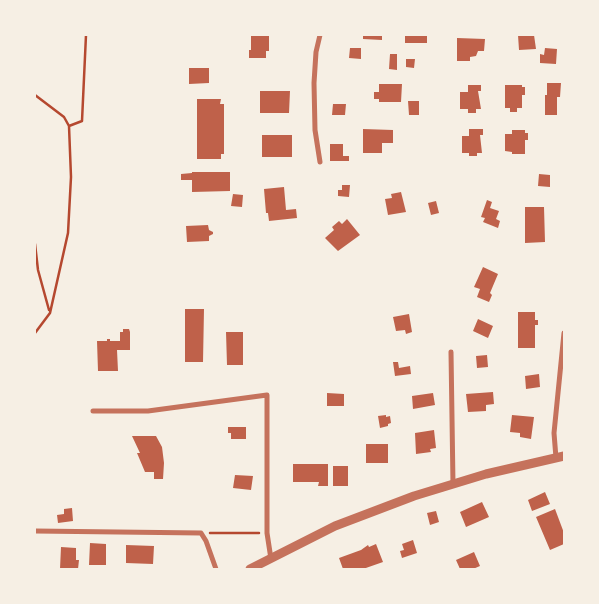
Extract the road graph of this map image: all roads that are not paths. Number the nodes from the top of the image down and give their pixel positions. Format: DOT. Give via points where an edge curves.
graph roads {
  1 [pos="320,35"];
  2 [pos="320,162"];
  3 [pos="564,333"];
  4 [pos="451,352"];
  5 [pos="92,411"];
  6 [pos="560,457"];
  7 [pos="453,484"];
  8 [pos="35,531"];
  9 [pos="271,559"];
  10 [pos="216,569"];
  11 [pos="250,569"];
  1 -- 2 [label="street" via="314,83 315,130"];
  3 -- 6 [label="street" via="554,433"];
  4 -- 7 [label="street"];
  5 -- 9 [label="street" via="148,411 268,395 267,533"];
  6 -- 7 [label="street"];
  7 -- 9 [label="street" via="335,526"];
  8 -- 10 [label="street" via="201,532"];
  9 -- 11 [label="street"];
}
